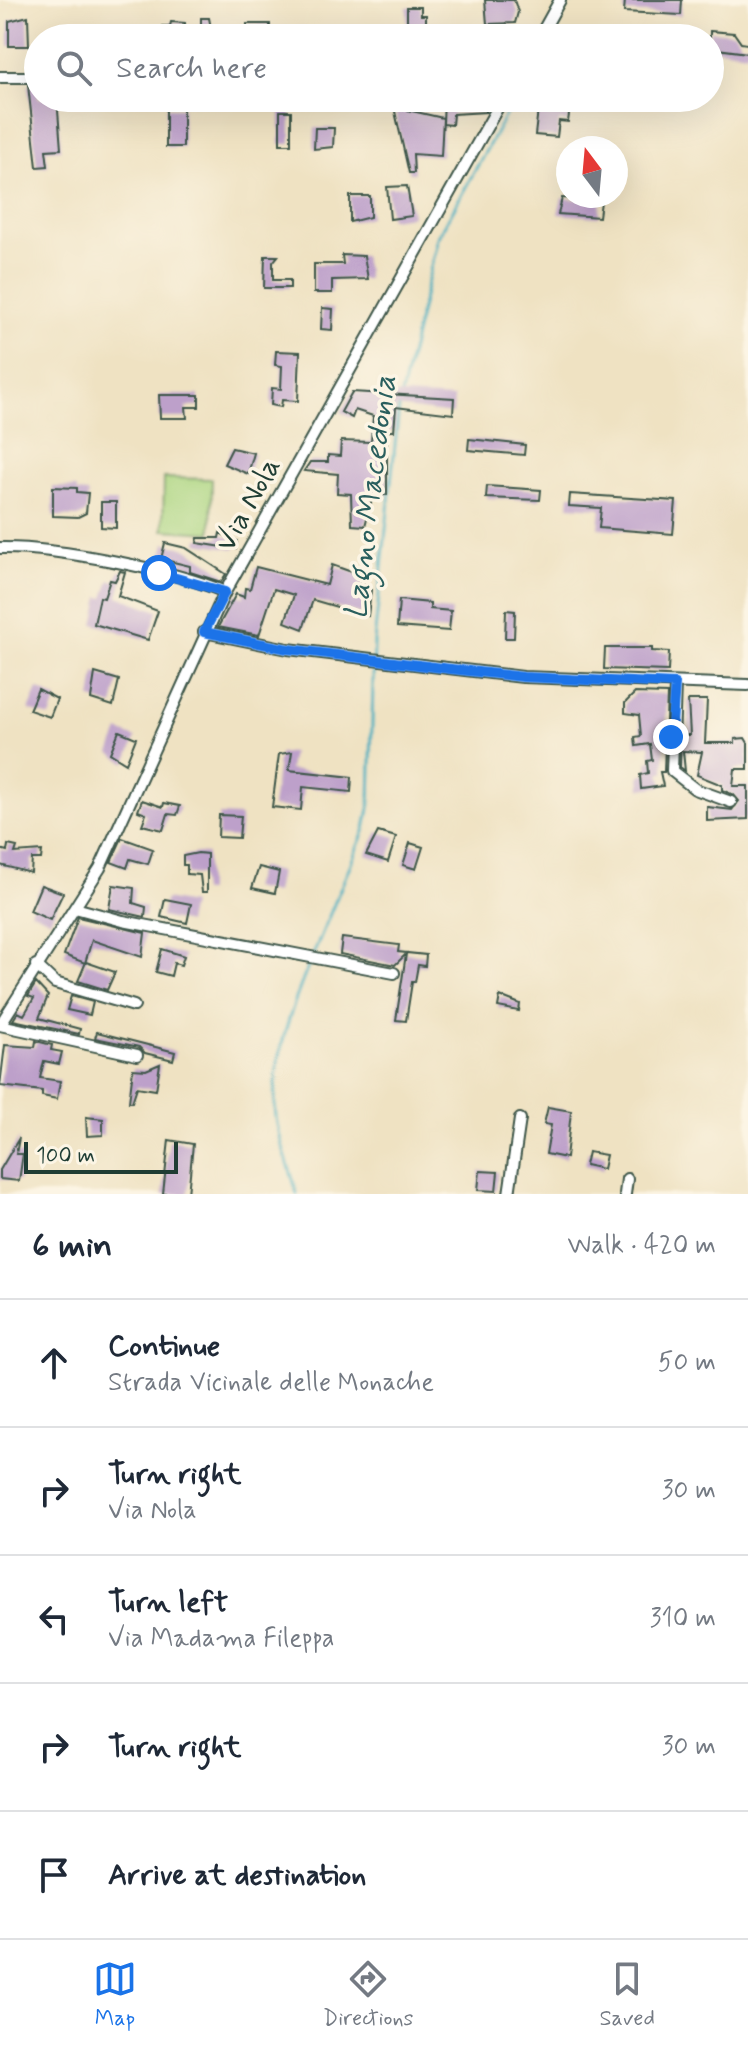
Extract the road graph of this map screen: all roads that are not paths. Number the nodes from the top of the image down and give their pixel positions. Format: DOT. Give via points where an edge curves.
graph roads {
  1 [pos="560,0"];
  2 [pos="547,24"];
  3 [pos="0,77"];
  4 [pos="24,77"];
  5 [pos="495,112"];
  6 [pos="0,548"];
  7 [pos="225,592"];
  8 [pos="204,632"];
  9 [pos="675,684"];
  10 [pos="748,685"];
  11 [pos="731,802"];
  12 [pos="75,908"];
  13 [pos="36,965"];
  14 [pos="394,973"];
  15 [pos="134,1006"];
  16 [pos="0,1025"];
  17 [pos="137,1055"];
  18 [pos="520,1119"];
  19 [pos="627,1179"];
  20 [pos="509,1194"];
  21 [pos="625,1194"];
  1 -- 2 [label="street"];
  3 -- 4 [label="street"];
  5 -- 7 [label="street, Via Nola"];
  6 -- 7 [label="street" via="94,560"];
  7 -- 8 [label="street, Via Nola"];
  8 -- 9 [label="street" via="288,649 523,677"];
  8 -- 12 [label="street, Via Nola" via="119,830"];
  9 -- 10 [label="street"];
  9 -- 11 [label="street" via="672,771 695,789"];
  12 -- 13 [label="street, Via Nola"];
  12 -- 14 [label="street"];
  13 -- 15 [label="street" via="55,983"];
  13 -- 16 [label="street, Via Nola"];
  16 -- 17 [label="street"];
  18 -- 20 [label="street"];
  19 -- 21 [label="street"];
}
